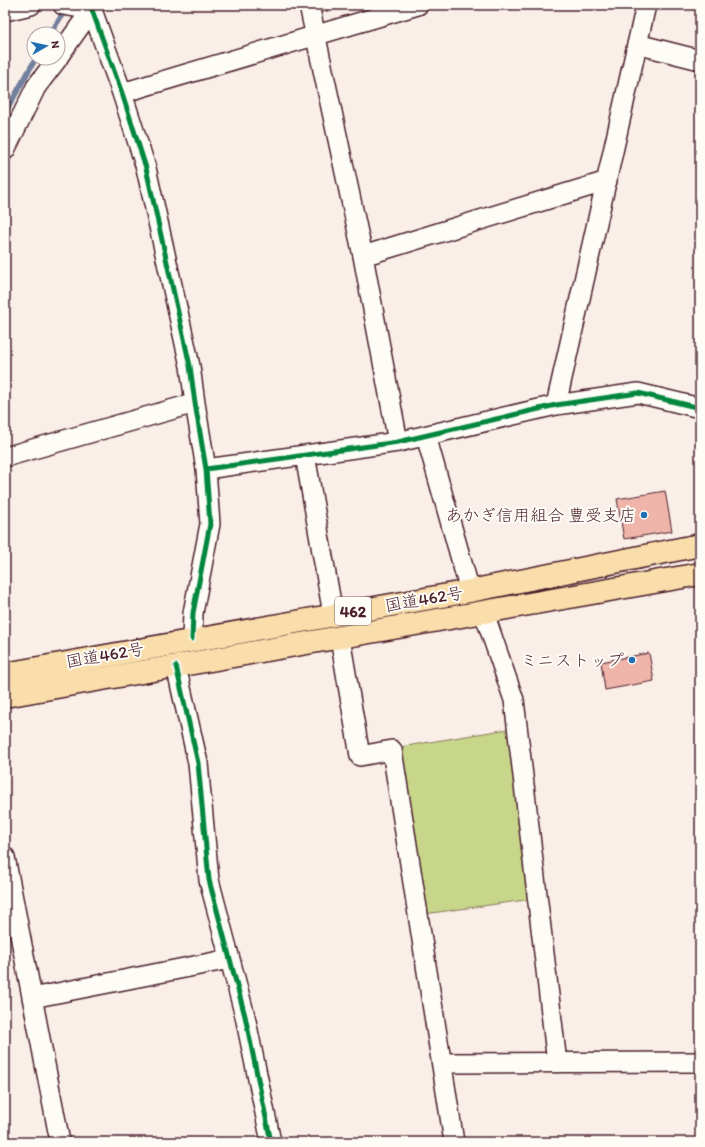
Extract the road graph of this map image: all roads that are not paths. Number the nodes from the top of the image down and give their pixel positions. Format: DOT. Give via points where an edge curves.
graph roads {
  1 [pos="31,5"];
  2 [pos="63,5"];
  3 [pos="309,5"];
  4 [pos="418,5"];
  5 [pos="646,5"];
  6 [pos="93,8"];
  7 [pos="5,11"];
  8 [pos="316,35"];
  9 [pos="637,44"];
  10 [pos="66,47"];
  11 [pos="700,60"];
  12 [pos="52,66"];
  13 [pos="122,93"];
  14 [pos="5,150"];
  15 [pos="606,181"];
  16 [pos="363,256"];
  17 [pos="195,403"];
  18 [pos="556,406"];
  19 [pos="700,408"];
  20 [pos="426,436"];
  21 [pos="398,442"];
  22 [pos="305,455"];
  23 [pos="5,457"];
  24 [pos="206,469"];
  25 [pos="700,545"];
  26 [pos="700,574"];
  27 [pos="470,591"];
  28 [pos="484,613"];
  29 [pos="334,614"];
  30 [pos="340,638"];
  31 [pos="192,639"];
  32 [pos="176,666"];
  33 [pos="5,674"];
  34 [pos="5,696"];
  35 [pos="5,858"];
  36 [pos="230,959"];
  37 [pos="32,998"];
  38 [pos="700,1062"];
  39 [pos="442,1063"];
  40 [pos="557,1063"];
  41 [pos="60,1142"];
  42 [pos="272,1142"];
  43 [pos="454,1142"];
  1 -- 7 [label="street"];
  2 -- 6 [label="street"];
  3 -- 8 [label="street"];
  4 -- 8 [label="street"];
  5 -- 9 [label="street"];
  6 -- 10 [label="street"];
  6 -- 13 [label="street"];
  8 -- 13 [label="street"];
  8 -- 16 [label="street"];
  9 -- 11 [label="street"];
  9 -- 15 [label="street"];
  12 -- 14 [label="street" via="36,87"];
  13 -- 17 [label="street" via="146,168 190,366"];
  15 -- 16 [label="street"];
  15 -- 18 [label="street"];
  16 -- 21 [label="street"];
  17 -- 23 [label="street"];
  17 -- 24 [label="street"];
  18 -- 19 [label="street" via="638,392"];
  18 -- 20 [label="street"];
  20 -- 21 [label="street"];
  20 -- 27 [label="street"];
  21 -- 22 [label="street"];
  22 -- 24 [label="street"];
  22 -- 29 [label="street"];
  24 -- 31 [label="street" via="210,524 192,613"];
  25 -- 27 [label="highway, 国道462号 / 462"];
  26 -- 28 [label="highway, 国道462号 / 462"];
  27 -- 29 [label="highway, 国道462号 / 462"];
  28 -- 30 [label="highway, 国道462号 / 462"];
  28 -- 40 [label="street" via="514,700"];
  29 -- 31 [label="highway, 国道462号 / 462"];
  30 -- 32 [label="highway, 国道462号 / 462"];
  30 -- 39 [label="street" via="360,756 392,750"];
  31 -- 33 [label="highway, 国道462号 / 462"];
  32 -- 34 [label="highway, 国道462号 / 462"];
  32 -- 36 [label="street" via="198,763 209,880"];
  35 -- 37 [label="street"];
  36 -- 37 [label="street"];
  36 -- 42 [label="street"];
  37 -- 41 [label="street"];
  38 -- 40 [label="street"];
  39 -- 40 [label="street"];
  39 -- 43 [label="street"];
}
